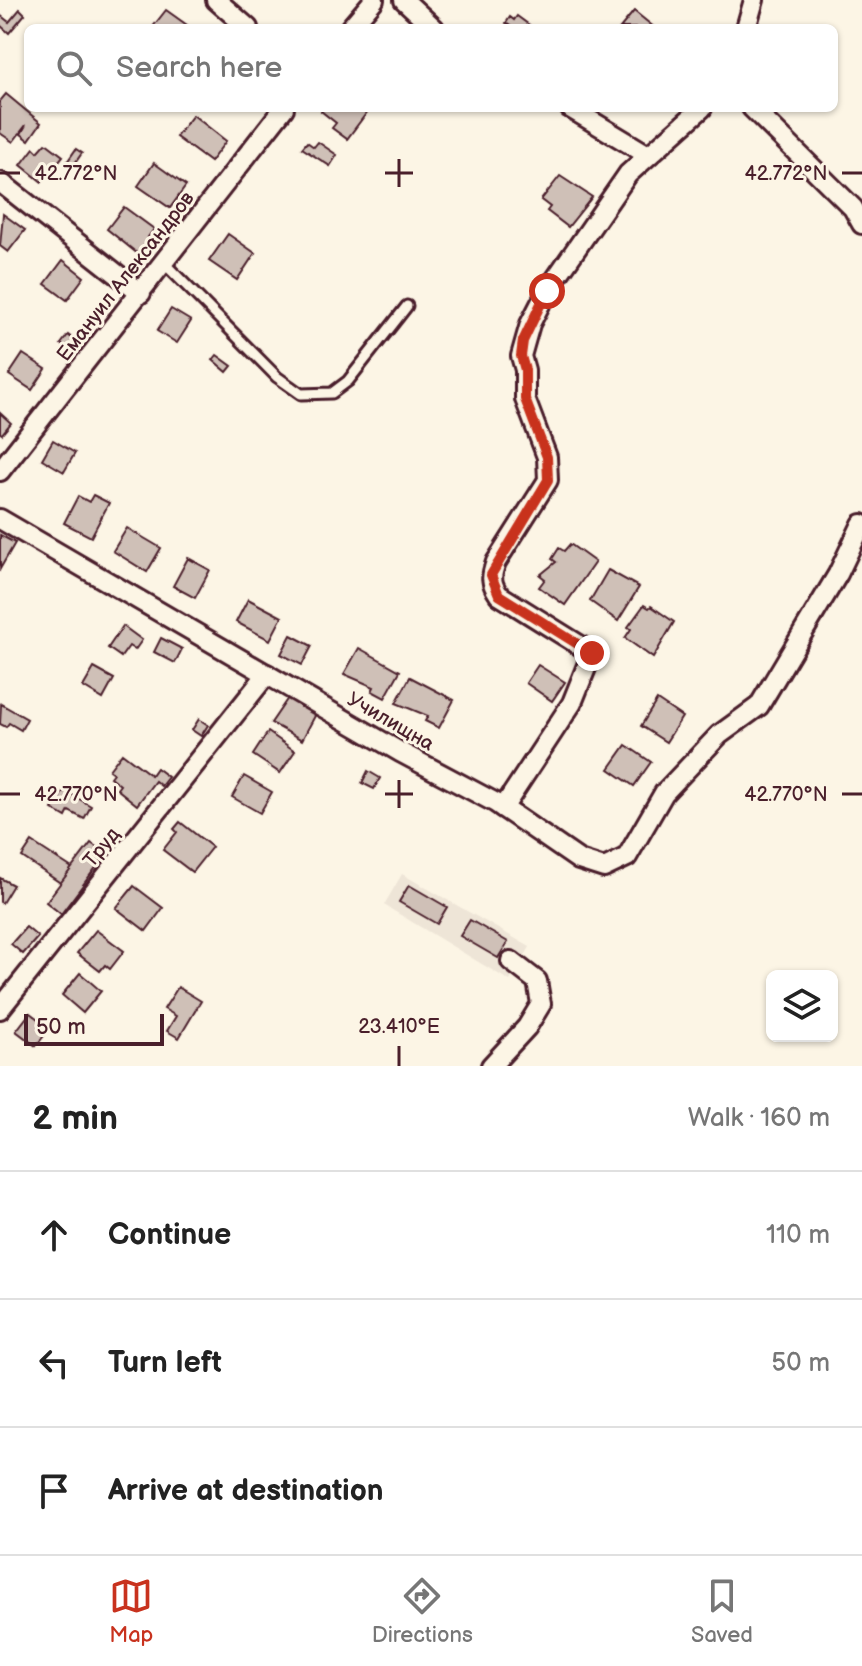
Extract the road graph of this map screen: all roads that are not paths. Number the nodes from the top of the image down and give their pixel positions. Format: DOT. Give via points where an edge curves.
graph roads {
  1 [pos="216,0"];
  2 [pos="374,0"];
  3 [pos="404,0"];
  4 [pos="754,0"];
  5 [pos="243,24"];
  6 [pos="353,24"];
  7 [pos="430,24"];
  8 [pos="747,24"];
  9 [pos="281,112"];
  10 [pos="578,112"];
  11 [pos="697,112"];
  12 [pos="756,112"];
  13 [pos="654,149"];
  14 [pos="0,182"];
  15 [pos="859,213"];
  16 [pos="164,263"];
  17 [pos="141,293"];
  18 [pos="407,306"];
  19 [pos="0,471"];
  20 [pos="0,519"];
  21 [pos="862,524"];
  22 [pos="267,674"];
  23 [pos="503,808"];
  24 [pos="511,961"];
  25 [pos="0,1009"];
  26 [pos="491,1066"];
  1 -- 5 [label="street"];
  2 -- 6 [label="street"];
  3 -- 7 [label="street"];
  4 -- 8 [label="street"];
  9 -- 16 [label="street, Емануил Александров"];
  10 -- 13 [label="street"];
  11 -- 13 [label="street"];
  12 -- 15 [label="street"];
  13 -- 23 [label="street" via="628,174 579,241 523,341 525,399 548,480 496,562 493,585 499,595 592,653 572,703"];
  14 -- 17 [label="street"];
  16 -- 17 [label="street, Емануил Александров"];
  16 -- 18 [label="lane" via="277,377 301,394 332,393 348,381"];
  17 -- 19 [label="street, Емануил Александров"];
  20 -- 22 [label="street, Училищна"];
  21 -- 23 [label="street, Училищна" via="759,706 719,735 664,793 627,857 604,868 579,860"];
  22 -- 23 [label="street, Училищна"];
  22 -- 25 [label="street, Труд"];
  24 -- 26 [label="street" via="537,981 541,1004"];
}
